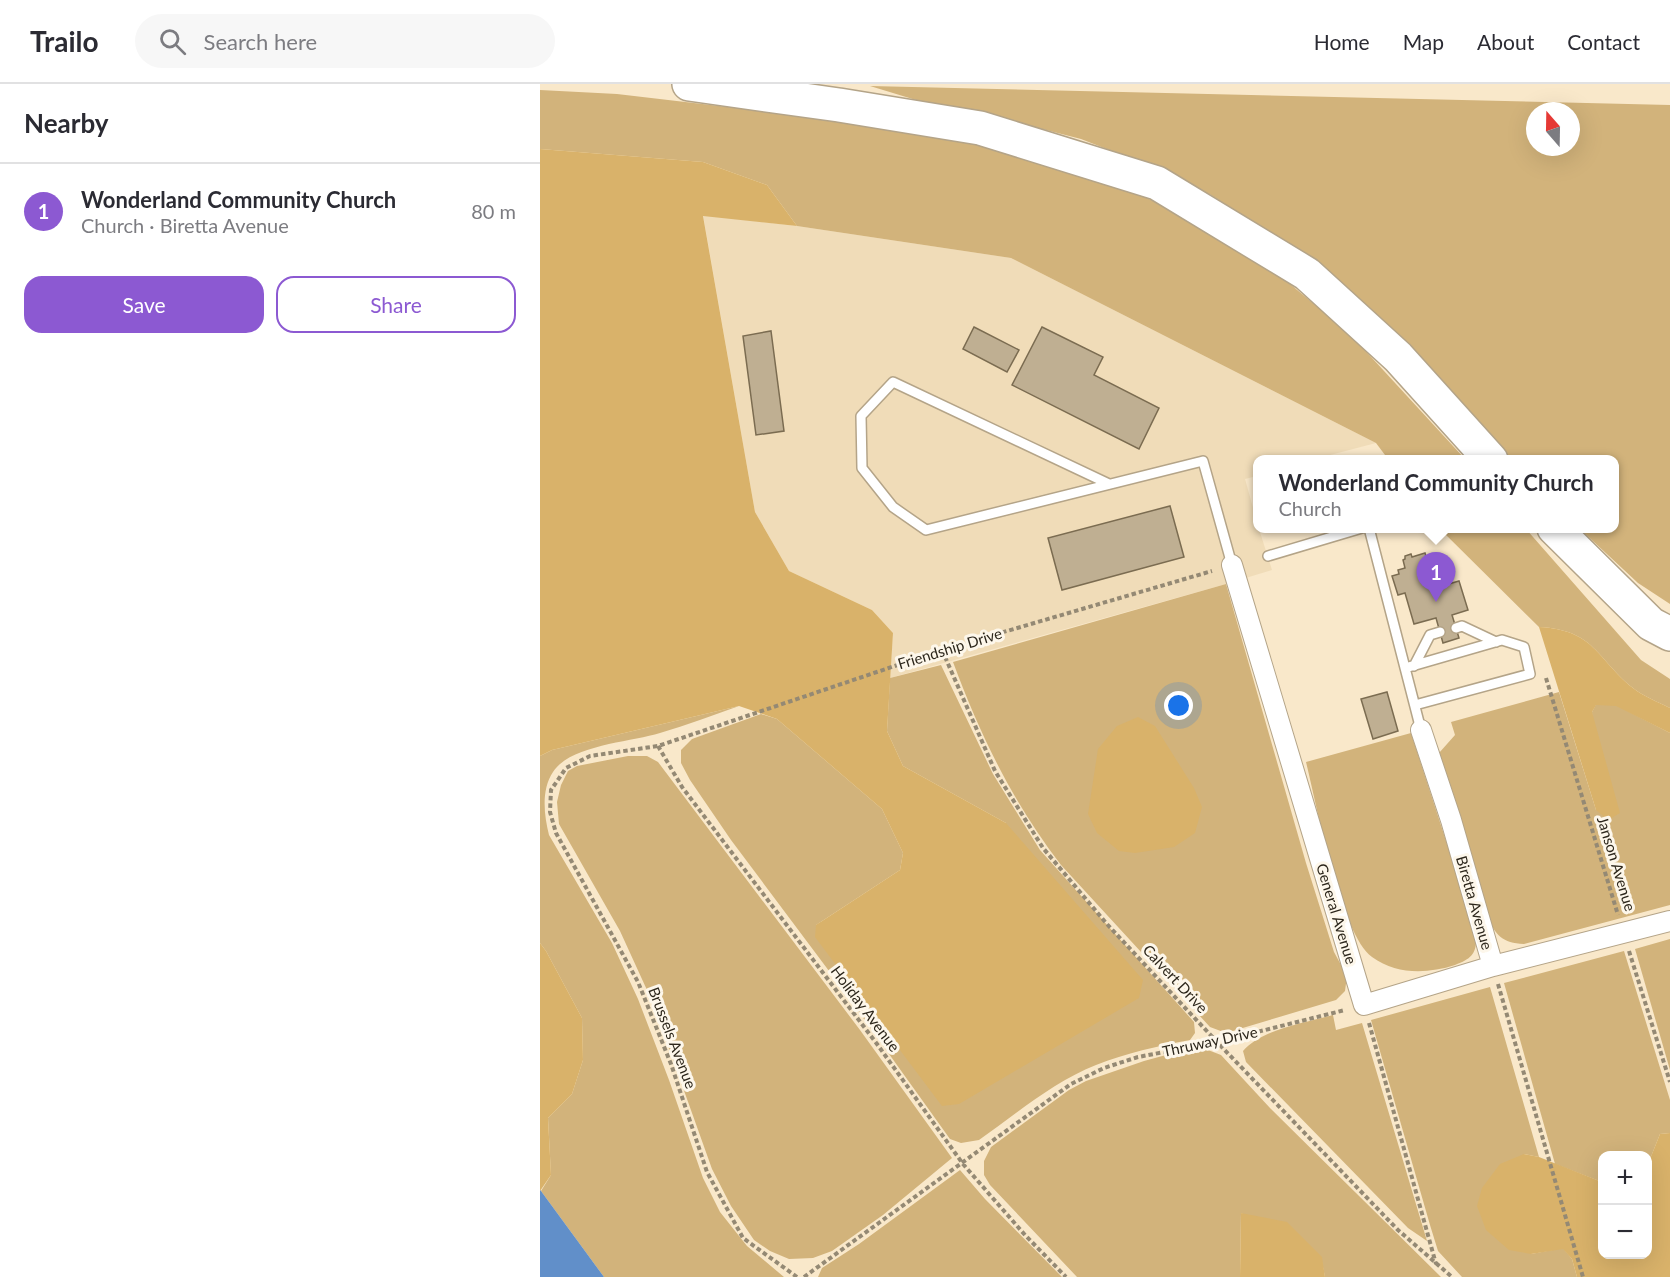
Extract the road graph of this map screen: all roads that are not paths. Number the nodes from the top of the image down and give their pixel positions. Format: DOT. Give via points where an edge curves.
graph roads {
  1 [pos="689,84"];
  2 [pos="1487,455"];
  3 [pos="1110,484"];
  4 [pos="1345,533"];
  5 [pos="1370,533"];
  6 [pos="1559,533"];
  7 [pos="1268,556"];
  8 [pos="1232,565"];
  9 [pos="1456,628"];
  10 [pos="1440,632"];
  11 [pos="1670,634"];
  12 [pos="1496,642"];
  13 [pos="1409,667"];
  14 [pos="1415,705"];
  15 [pos="1421,730"];
  16 [pos="1670,921"];
  17 [pos="1492,966"];
  1 -- 2 [label="highway" via="980,128 1157,183 1306,274 1398,357"];
  3 -- 3 [label="lane" via="926,530 893,507 862,468 861,416 892,382"];
  3 -- 8 [label="lane" via="1203,461"];
  4 -- 7 [label="lane"];
  5 -- 13 [label="lane, Biretta Avenue"];
  6 -- 11 [label="highway" via="1651,624"];
  8 -- 17 [label="street, General Avenue" via="1364,1005"];
  9 -- 12 [label="lane" via="1462,626"];
  10 -- 13 [label="lane" via="1430,635"];
  12 -- 13 [label="lane"];
  12 -- 14 [label="lane" via="1502,640 1524,648 1530,674"];
  13 -- 14 [label="lane, Biretta Avenue"];
  14 -- 15 [label="lane, Biretta Avenue"];
  15 -- 17 [label="street, Biretta Avenue"];
  16 -- 17 [label="street"];
}
